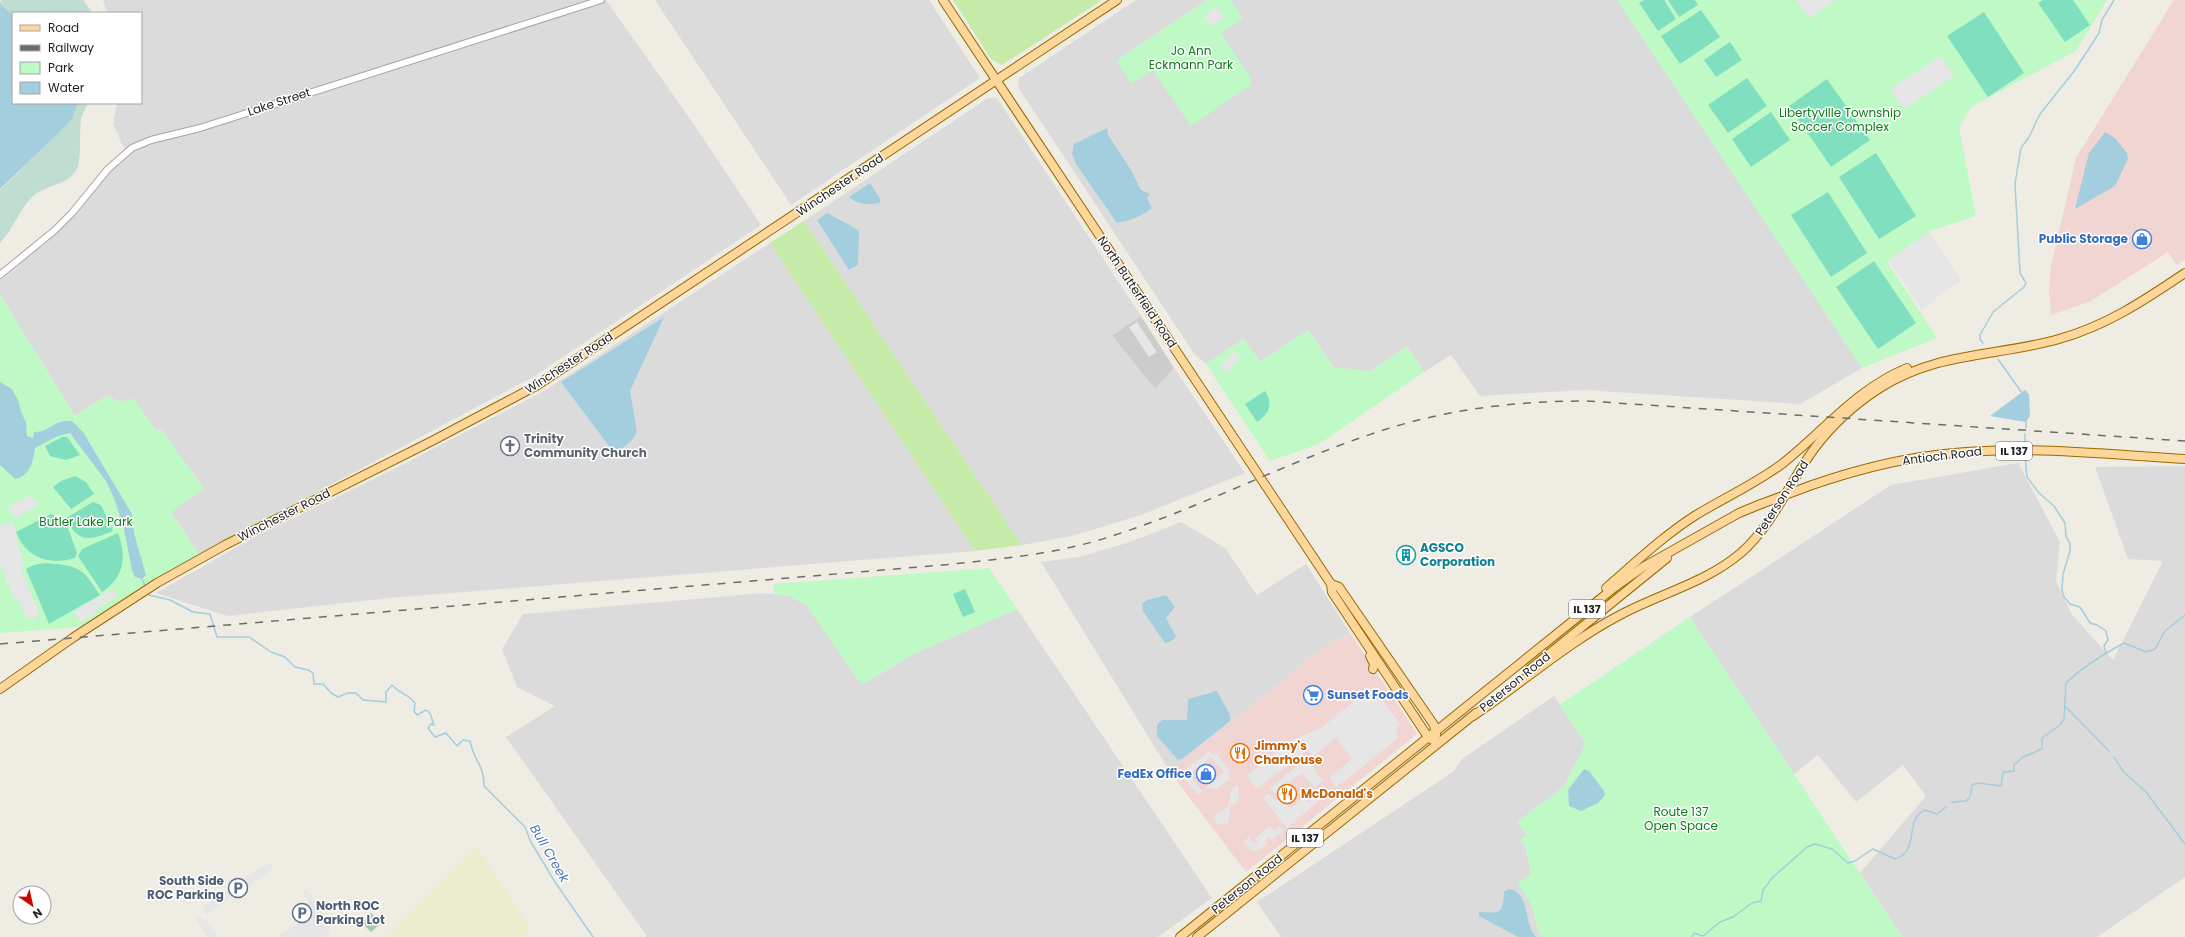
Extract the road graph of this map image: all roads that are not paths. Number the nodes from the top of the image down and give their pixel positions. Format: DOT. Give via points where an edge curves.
graph roads {
  1 [pos="601,0"];
  2 [pos="943,0"];
  3 [pos="1117,0"];
  4 [pos="996,80"];
  5 [pos="2185,273"];
  6 [pos="0,275"];
  7 [pos="2059,339"];
  8 [pos="2185,459"];
  9 [pos="1680,548"];
  10 [pos="1331,584"];
  11 [pos="1350,619"];
  12 [pos="1382,649"];
  13 [pos="1382,668"];
  14 [pos="1373,669"];
  15 [pos="1499,680"];
  16 [pos="0,689"];
  17 [pos="1473,716"];
  18 [pos="1436,731"];
  19 [pos="1428,737"];
  20 [pos="1438,743"];
  21 [pos="1180,937"];
  22 [pos="1197,937"];
  1 -- 6 [label="street, Lake Street" via="132,148 118,159 72,213"];
  2 -- 4 [label="main road, North Butterfield Road"];
  3 -- 4 [label="main road, Winchester Road"];
  4 -- 10 [label="main road, North Butterfield Road"];
  4 -- 16 [label="main road, Winchester Road" via="536,386 225,545 157,583"];
  5 -- 7 [label="main road, Peterson Road" via="2116,317"];
  7 -- 15 [label="main road, Peterson Road" via="1938,356 1895,373 1870,387 1782,464 1672,532"];
  7 -- 17 [label="main road, Peterson Road" via="1935,363 1880,388 1860,402 1824,436 1768,522 1756,538 1730,562 1700,580 1618,616 1575,643"];
  8 -- 9 [label="main road, Antioch Road / IL 137, bridge" via="2036,451 1982,451 1921,456 1845,474 1761,504 1739,513"];
  9 -- 15 [label="main road, Peterson Road / IL 137" via="1643,567 1615,586"];
  9 -- 17 [label="main road, Peterson Road / IL 137"];
  10 -- 11 [label="main road, North Butterfield Road" via="1332,592"];
  10 -- 12 [label="main road, North Butterfield Road" via="1339,587"];
  11 -- 13 [label="main road, North Butterfield Road"];
  11 -- 14 [label="main road" via="1372,659"];
  12 -- 13 [label="main road"];
  12 -- 18 [label="main road, North Butterfield Road"];
  13 -- 19 [label="main road, North Butterfield Road"];
  15 -- 18 [label="main road, Peterson Road / IL 137"];
  17 -- 20 [label="main road, Peterson Road / IL 137"];
  18 -- 19 [label="main road, Peterson Road / IL 137"];
  18 -- 20 [label="main road, North Butterfield Road"];
  19 -- 20 [label="main road, North Butterfield Road"];
  19 -- 21 [label="main road, Peterson Road / IL 137"];
  20 -- 22 [label="main road, Peterson Road / IL 137"];
}
